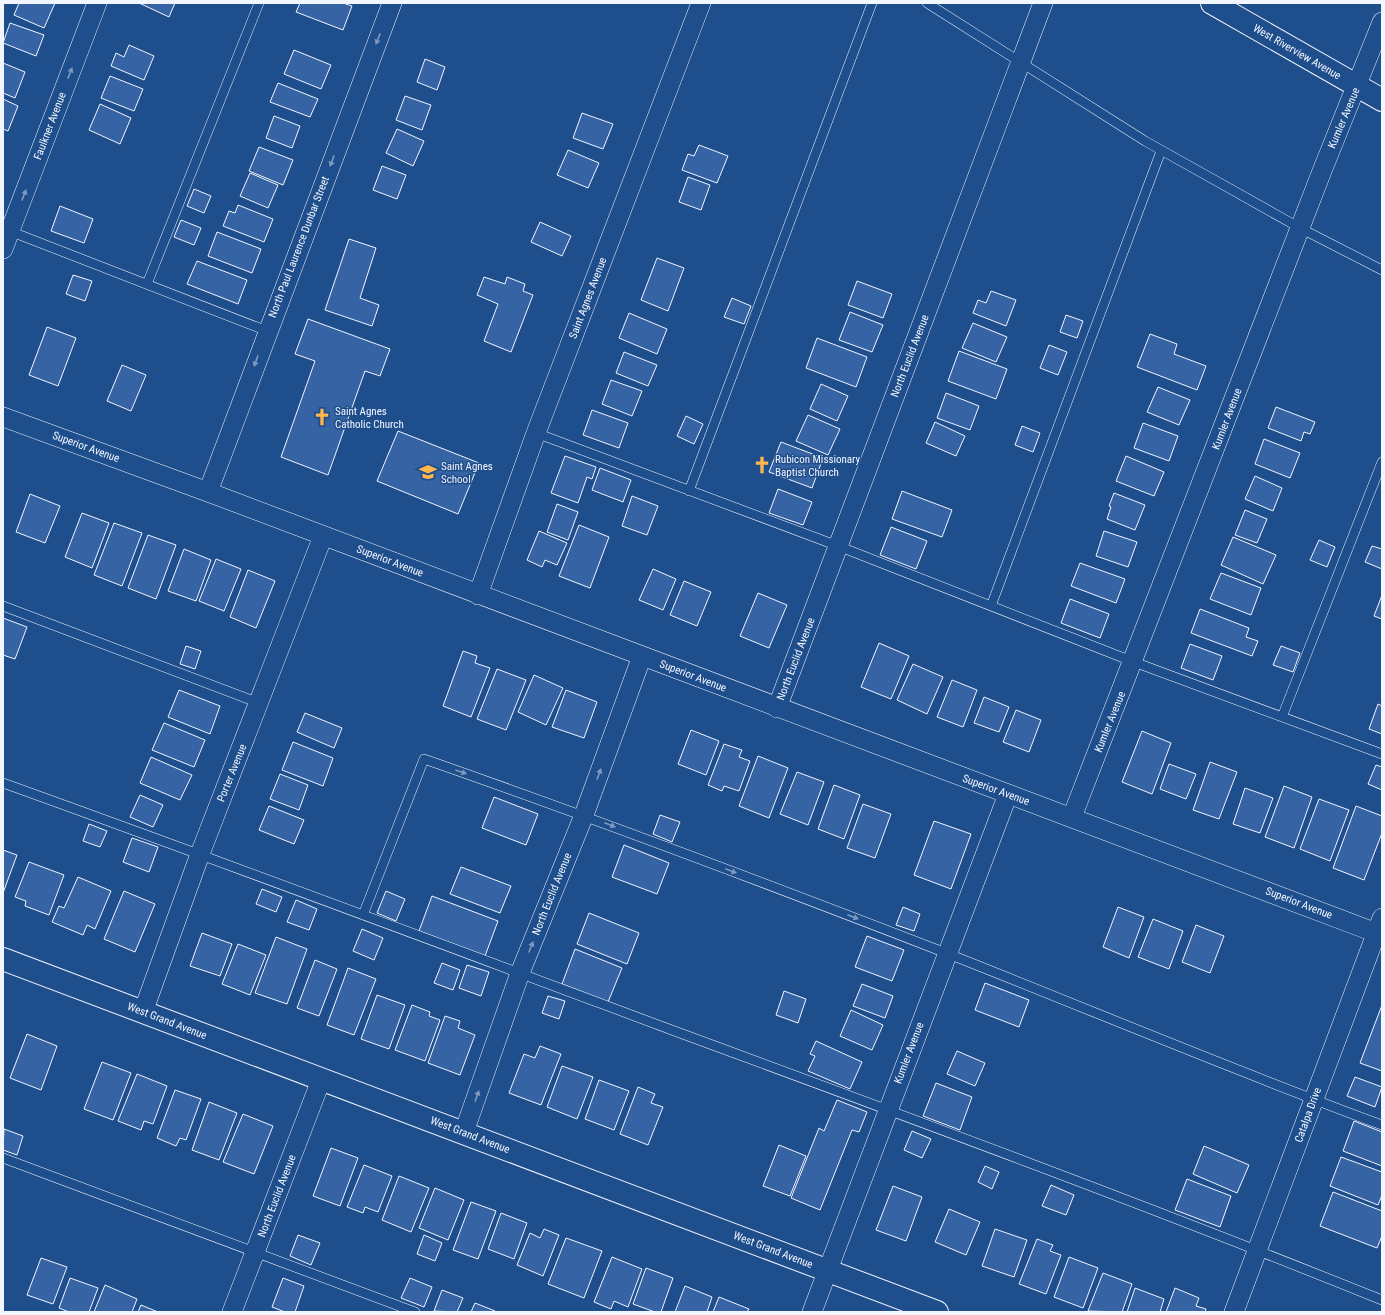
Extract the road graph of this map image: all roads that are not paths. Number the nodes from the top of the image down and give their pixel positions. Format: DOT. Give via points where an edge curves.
graph roads {
  1 [pos="97,3"];
  2 [pos="259,3"];
  3 [pos="392,3"];
  4 [pos="701,3"];
  5 [pos="872,3"];
  6 [pos="927,3"];
  7 [pos="1043,3"];
  8 [pos="1212,3"];
  9 [pos="1382,22"];
  10 [pos="1020,62"];
  11 [pos="1357,87"];
  12 [pos="1382,100"];
  13 [pos="1161,151"];
  14 [pos="1300,228"];
  15 [pos="6,230"];
  16 [pos="3,249"];
  17 [pos="1382,270"];
  18 [pos="147,284"];
  19 [pos="268,331"];
  20 [pos="5,423"];
  21 [pos="536,433"];
  22 [pos="1382,462"];
  23 [pos="690,491"];
  24 [pos="208,492"];
  25 [pos="323,536"];
  26 [pos="838,546"];
  27 [pos="478,595"];
  28 [pos="3,606"];
  29 [pos="991,606"];
  30 [pos="642,656"];
  31 [pos="1134,662"];
  32 [pos="259,703"];
  33 [pos="777,708"];
  34 [pos="1282,717"];
  35 [pos="1382,754"];
  36 [pos="3,783"];
  37 [pos="1008,794"];
  38 [pos="584,815"];
  39 [pos="1072,817"];
  40 [pos="200,854"];
  41 [pos="363,915"];
  42 [pos="1380,928"];
  43 [pos="947,953"];
  44 [pos="3,959"];
  45 [pos="520,973"];
  46 [pos="143,1012"];
  47 [pos="321,1080"];
  48 [pos="1314,1100"];
  49 [pos="887,1110"];
  50 [pos="1382,1125"];
  51 [pos="464,1132"];
  52 [pos="3,1158"];
  53 [pos="1258,1250"];
  54 [pos="255,1253"];
  55 [pos="828,1271"];
  56 [pos="1382,1300"];
  57 [pos="232,1312"];
  58 [pos="415,1312"];
  59 [pos="812,1312"];
  60 [pos="937,1312"];
  61 [pos="1234,1312"];
  15 -- 1 [label="street, Faulkner Avenue, one-way"];
  2 -- 18 [label="lane"];
  3 -- 19 [label="street, North Paul Laurence Dunbar Street, one-way"];
  4 -- 21 [label="street, Saint Agnes Avenue"];
  5 -- 23 [label="lane"];
  6 -- 10 [label="lane"];
  7 -- 10 [label="street, North Euclid Avenue"];
  8 -- 11 [label="street, West Riverview Avenue"];
  9 -- 11 [label="street, Kumler Avenue"];
  10 -- 13 [label="lane"];
  10 -- 26 [label="street, North Euclid Avenue"];
  11 -- 12 [label="street, West Riverview Avenue"];
  11 -- 14 [label="street, Kumler Avenue"];
  13 -- 14 [label="lane"];
  13 -- 29 [label="lane"];
  14 -- 17 [label="lane"];
  14 -- 31 [label="street, Kumler Avenue"];
  15 -- 16 [label="street, Faulkner Avenue"];
  15 -- 18 [label="lane"];
  18 -- 19 [label="lane"];
  19 -- 24 [label="street, North Paul Laurence Dunbar Street, one-way"];
  20 -- 24 [label="street, Superior Avenue"];
  21 -- 23 [label="lane"];
  21 -- 27 [label="street, Saint Agnes Avenue"];
  22 -- 34 [label="lane"];
  23 -- 26 [label="lane"];
  24 -- 25 [label="street, Superior Avenue"];
  25 -- 27 [label="street, Superior Avenue"];
  25 -- 32 [label="street, Porter Avenue"];
  26 -- 29 [label="lane"];
  26 -- 33 [label="street, North Euclid Avenue"];
  27 -- 30 [label="street, Superior Avenue"];
  28 -- 32 [label="lane"];
  29 -- 31 [label="lane"];
  30 -- 33 [label="street, Superior Avenue"];
  38 -- 30 [label="street, North Euclid Avenue, one-way"];
  31 -- 34 [label="lane"];
  31 -- 39 [label="street, Kumler Avenue"];
  32 -- 40 [label="street, Porter Avenue"];
  33 -- 37 [label="street, Superior Avenue"];
  34 -- 35 [label="lane"];
  36 -- 40 [label="lane"];
  37 -- 39 [label="street, Superior Avenue"];
  37 -- 43 [label="street, Kumler Avenue"];
  41 -- 38 [label="lane, one-way" via="424,759"];
  38 -- 43 [label="lane, one-way"];
  45 -- 38 [label="street, North Euclid Avenue, one-way"];
  39 -- 42 [label="street, Superior Avenue"];
  40 -- 41 [label="lane"];
  40 -- 46 [label="street, Porter Avenue"];
  41 -- 45 [label="lane"];
  42 -- 48 [label="street, Catalpa Drive"];
  43 -- 48 [label="lane"];
  43 -- 49 [label="street, Kumler Avenue"];
  44 -- 46 [label="street, West Grand Avenue"];
  45 -- 49 [label="lane"];
  51 -- 45 [label="street, North Euclid Avenue, one-way"];
  46 -- 47 [label="street, West Grand Avenue"];
  47 -- 51 [label="street, West Grand Avenue"];
  47 -- 54 [label="street, North Euclid Avenue"];
  48 -- 50 [label="lane"];
  48 -- 53 [label="street, Catalpa Drive"];
  49 -- 53 [label="lane"];
  49 -- 55 [label="street, Kumler Avenue"];
  51 -- 55 [label="street, West Grand Avenue"];
  52 -- 54 [label="lane"];
  53 -- 56 [label="lane"];
  53 -- 61 [label="street, Catalpa Drive"];
  54 -- 57 [label="street, North Euclid Avenue"];
  54 -- 58 [label="lane"];
  55 -- 59 [label="street, Kumler Avenue"];
  55 -- 60 [label="street, West Grand Avenue"];
}
